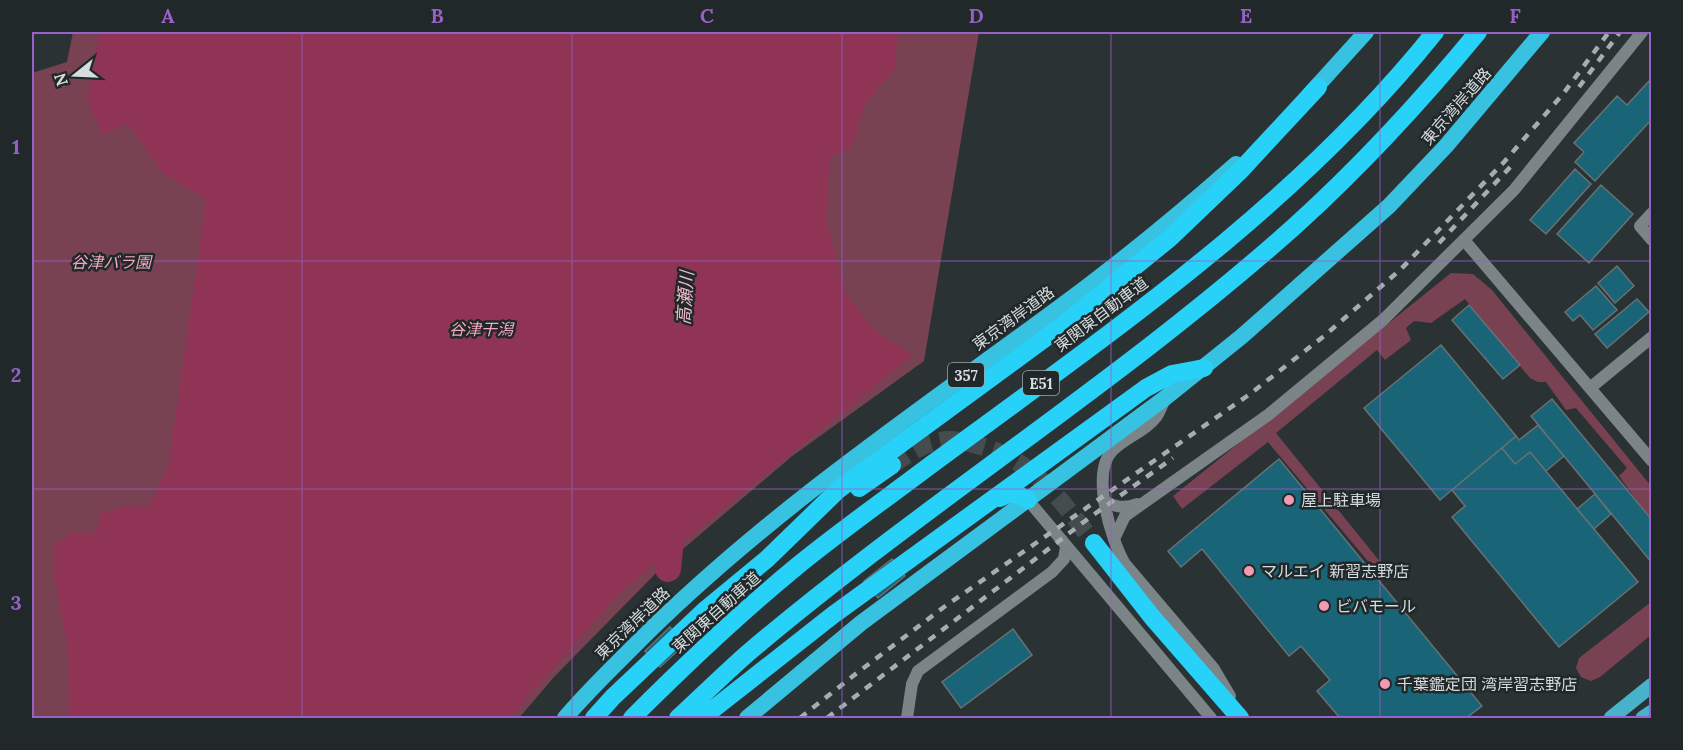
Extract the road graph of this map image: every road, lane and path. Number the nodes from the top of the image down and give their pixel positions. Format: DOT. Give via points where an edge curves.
graph roads {
  1 [pos="1366,32"];
  2 [pos="1435,32"];
  3 [pos="1478,32"];
  4 [pos="1542,32"];
  5 [pos="1642,32"];
  6 [pos="1318,87"];
  7 [pos="1652,213"];
  8 [pos="1464,240"];
  9 [pos="1652,240"];
  10 [pos="1652,337"];
  11 [pos="1204,368"];
  12 [pos="1590,388"];
  13 [pos="1165,398"];
  14 [pos="1652,461"];
  15 [pos="892,465"];
  16 [pos="1155,496"];
  17 [pos="1028,500"];
  18 [pos="1104,501"];
  19 [pos="979,509"];
  20 [pos="1114,540"];
  21 [pos="1094,543"];
  22 [pos="1066,547"];
  23 [pos="767,559"];
  24 [pos="1052,572"];
  25 [pos="1089,573"];
  26 [pos="1652,685"];
  27 [pos="1652,712"];
  28 [pos="565,718"];
  29 [pos="594,718"];
  30 [pos="632,718"];
  31 [pos="678,718"];
  32 [pos="702,718"];
  33 [pos="747,718"];
  34 [pos="907,718"];
  35 [pos="1211,718"];
  36 [pos="1241,718"];
  37 [pos="1611,718"];
  38 [pos="1643,718"];
  1 -- 6 [label="highway, 東京湾岸道路 / 357"];
  2 -- 30 [label="highway, 東関東自動車道 / E51" via="1331,146 1266,207 1191,271 797,566 702,648"];
  3 -- 31 [label="highway, E51" via="1373,150 1297,224 1209,299 819,595"];
  4 -- 11 [label="highway, 東京湾岸道路" via="1446,146 1389,206"];
  5 -- 8 [label="street" via="1514,190"];
  6 -- 23 [label="highway" via="1239,172 1170,238 1063,325 838,490"];
  6 -- 28 [label="highway, 東京湾岸道路 / 357" via="1134,250 766,525 657,623"];
  7 -- 9 [label="street" via="1640,225"];
  8 -- 12 [label="street"];
  8 -- 16 [label="street" via="1365,335 1268,415"];
  10 -- 12 [label="street"];
  11 -- 13 [label="highway, 東京湾岸道路"];
  11 -- 19 [label="highway" via="1172,374 1146,388"];
  12 -- 14 [label="street"];
  13 -- 17 [label="highway, 東京湾岸道路"];
  13 -- 18 [label="street" via="1156,416 1112,450 1106,460"];
  15 -- 23 [label="highway"];
  16 -- 18 [label="street" via="1128,508"];
  16 -- 20 [label="street" via="1125,516"];
  17 -- 19 [label="highway" via="1011,493"];
  17 -- 22 [label="street"];
  17 -- 33 [label="highway, 東京湾岸道路" via="861,623"];
  18 -- 20 [label="street"];
  19 -- 32 [label="highway" via="833,615"];
  20 -- 36 [label="street" via="1125,564 1214,669"];
  21 -- 36 [label="highway" via="1152,617"];
  22 -- 24 [label="street" via="1064,559"];
  22 -- 25 [label="street"];
  23 -- 29 [label="highway" via="704,611"];
  24 -- 25 [label="street" via="1075,566"];
  24 -- 34 [label="street" via="918,671"];
  25 -- 35 [label="street"];
  26 -- 37 [label="main road"];
  27 -- 38 [label="main road"];
}
